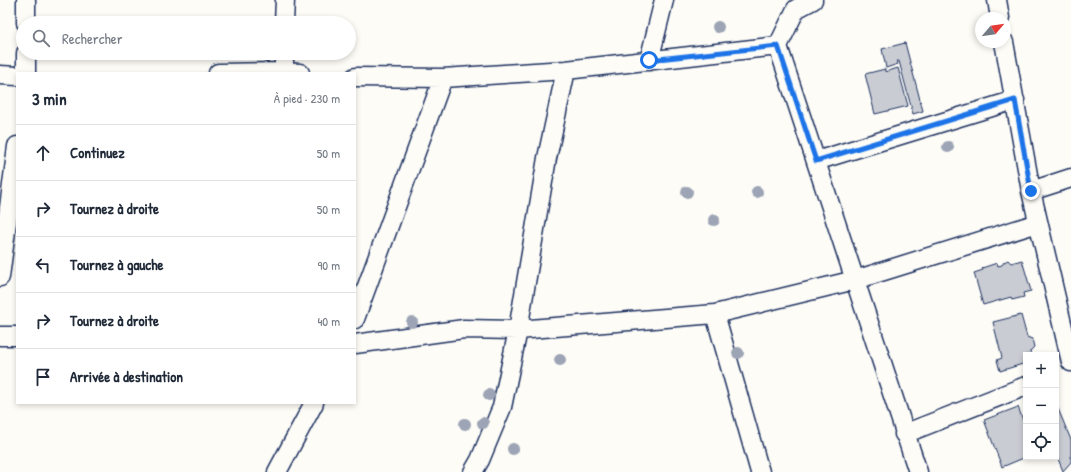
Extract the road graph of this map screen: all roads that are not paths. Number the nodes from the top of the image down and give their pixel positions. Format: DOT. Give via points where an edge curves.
graph roads {
  1 [pos="26,0"];
  2 [pos="285,0"];
  3 [pos="664,0"];
  4 [pos="813,0"];
  5 [pos="997,0"];
  6 [pos="999,12"];
  7 [pos="26,16"];
  8 [pos="284,16"];
  9 [pos="778,46"];
  10 [pos="1005,48"];
  11 [pos="26,60"];
  12 [pos="287,60"];
  13 [pos="649,60"];
  14 [pos="566,70"];
  15 [pos="26,72"];
  16 [pos="292,72"];
  17 [pos="0,75"];
  18 [pos="16,76"];
  19 [pos="356,77"];
  20 [pos="443,78"];
  21 [pos="1015,100"];
  22 [pos="16,154"];
  23 [pos="816,161"];
  24 [pos="1071,178"];
  25 [pos="1031,191"];
  26 [pos="1038,223"];
  27 [pos="0,277"];
  28 [pos="856,280"];
  29 [pos="1064,302"];
  30 [pos="715,314"];
  31 [pos="356,316"];
  32 [pos="518,330"];
  33 [pos="0,336"];
  34 [pos="16,336"];
  35 [pos="356,344"];
  36 [pos="1071,362"];
  37 [pos="1023,387"];
  38 [pos="313,404"];
  39 [pos="904,434"];
  40 [pos="277,472"];
  41 [pos="473,472"];
  42 [pos="760,472"];
  43 [pos="918,472"];
  1 -- 7 [label="street"];
  2 -- 8 [label="street"];
  3 -- 13 [label="street"];
  4 -- 9 [label="street" via="796,9"];
  5 -- 6 [label="street"];
  9 -- 13 [label="street"];
  9 -- 23 [label="street"];
  10 -- 21 [label="street"];
  11 -- 15 [label="street"];
  12 -- 16 [label="street"];
  13 -- 14 [label="street"];
  14 -- 20 [label="street"];
  14 -- 32 [label="street" via="547,158"];
  17 -- 18 [label="street"];
  19 -- 20 [label="street"];
  20 -- 31 [label="street"];
  21 -- 23 [label="street"];
  21 -- 25 [label="street"];
  22 -- 27 [label="street"];
  23 -- 28 [label="street"];
  24 -- 25 [label="street"];
  25 -- 26 [label="street"];
  26 -- 28 [label="street"];
  26 -- 29 [label="street"];
  28 -- 30 [label="street"];
  28 -- 39 [label="street"];
  29 -- 36 [label="street"];
  30 -- 32 [label="street"];
  30 -- 42 [label="street"];
  32 -- 35 [label="street" via="464,329"];
  32 -- 41 [label="street" via="502,407"];
  33 -- 34 [label="street"];
  37 -- 39 [label="street"];
  38 -- 40 [label="street"];
  39 -- 43 [label="street"];
}
